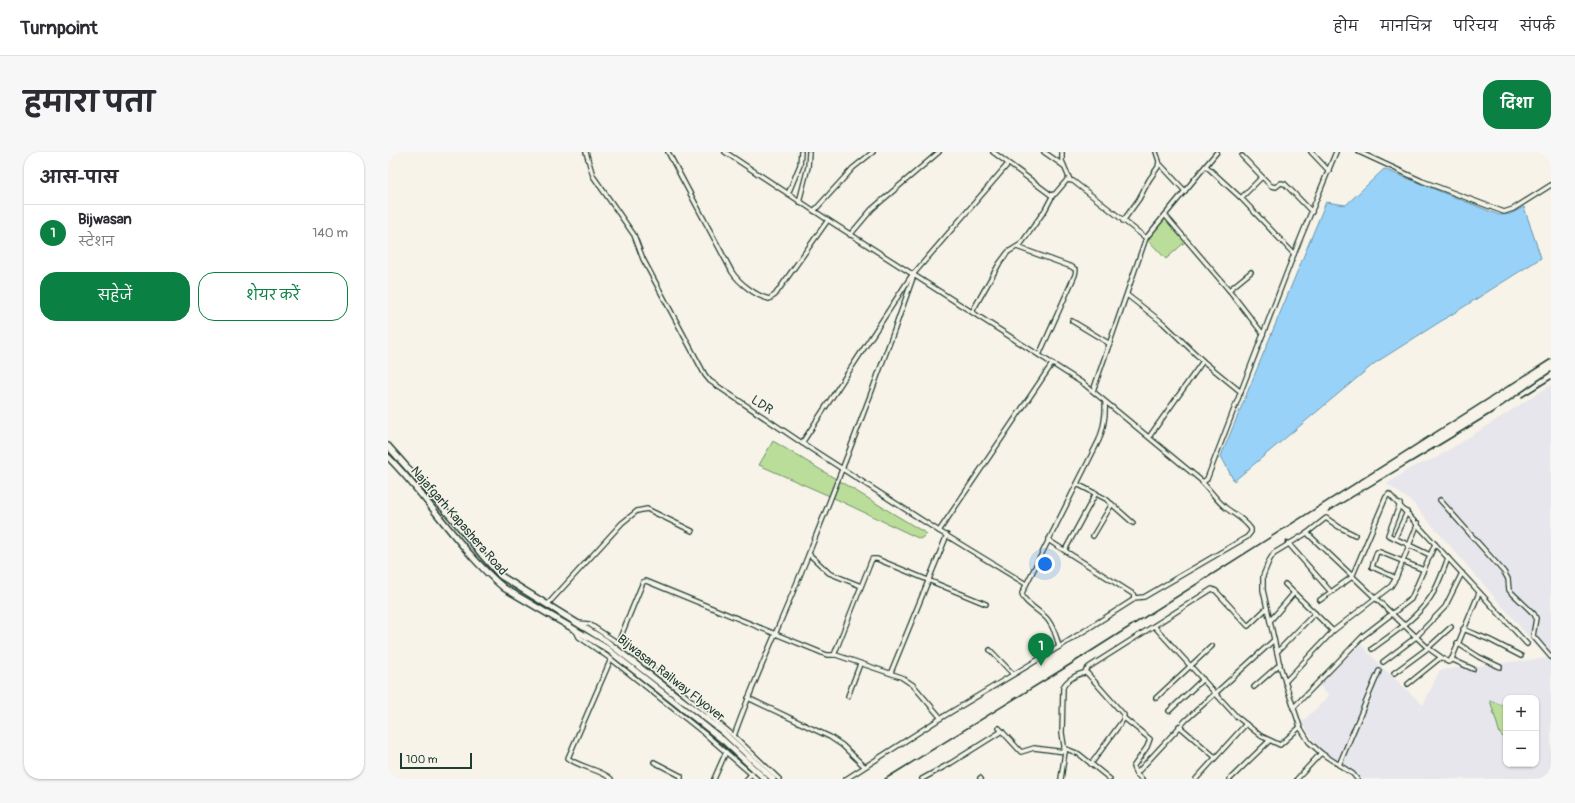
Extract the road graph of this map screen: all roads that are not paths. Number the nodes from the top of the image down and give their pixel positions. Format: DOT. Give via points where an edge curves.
graph roads {
  1 [pos="586,152"];
  2 [pos="668,152"];
  3 [pos="725,152"];
  4 [pos="801,152"];
  5 [pos="809,152"];
  6 [pos="872,152"];
  7 [pos="939,152"];
  8 [pos="993,152"];
  9 [pos="1044,152"];
  10 [pos="1062,152"];
  11 [pos="1156,152"];
  12 [pos="1217,152"];
  13 [pos="1311,152"];
  14 [pos="1336,152"];
  15 [pos="1359,152"];
  16 [pos="1242,156"];
  17 [pos="1158,163"];
  18 [pos="1008,164"];
  19 [pos="1064,166"];
  20 [pos="1206,166"];
  21 [pos="1328,171"];
  22 [pos="1262,177"];
  23 [pos="1070,180"];
  24 [pos="1551,185"];
  25 [pos="1185,191"];
  26 [pos="788,194"];
  27 [pos="1053,195"];
  28 [pos="1241,198"];
  29 [pos="799,202"];
  30 [pos="814,211"];
  31 [pos="1312,212"];
  32 [pos="1165,215"];
  33 [pos="828,220"];
  34 [pos="1123,220"];
  35 [pos="850,235"];
  36 [pos="1146,238"];
  37 [pos="1017,247"];
  38 [pos="1294,254"];
  39 [pos="1251,272"];
  40 [pos="914,275"];
  41 [pos="1229,290"];
  42 [pos="1127,295"];
  43 [pos="972,312"];
  44 [pos="1072,321"];
  45 [pos="1263,334"];
  46 [pos="1110,344"];
  47 [pos="1039,355"];
  48 [pos="1203,361"];
  49 [pos="1052,364"];
  50 [pos="1094,391"];
  51 [pos="1241,392"];
  52 [pos="1105,402"];
  53 [pos="1149,437"];
  54 [pos="802,443"];
  55 [pos="388,446"];
  56 [pos="388,458"];
  57 [pos="843,468"];
  58 [pos="1202,482"];
  59 [pos="1077,484"];
  60 [pos="1096,493"];
  61 [pos="1440,500"];
  62 [pos="1112,504"];
  63 [pos="1400,504"];
  64 [pos="1407,512"];
  65 [pos="1133,523"];
  66 [pos="1418,524"];
  67 [pos="692,531"];
  68 [pos="939,531"];
  69 [pos="1307,533"];
  70 [pos="946,535"];
  71 [pos="1355,535"];
  72 [pos="1093,536"];
  73 [pos="1395,538"];
  74 [pos="1048,540"];
  75 [pos="1288,543"];
  76 [pos="1408,544"];
  77 [pos="1435,544"];
  78 [pos="1065,550"];
  79 [pos="809,554"];
  80 [pos="1430,555"];
  81 [pos="1448,558"];
  82 [pos="1402,562"];
  83 [pos="1424,570"];
  84 [pos="1462,574"];
  85 [pos="1352,577"];
  86 [pos="1396,578"];
  87 [pos="928,579"];
  88 [pos="1026,584"];
  89 [pos="1286,584"];
  90 [pos="861,586"];
  91 [pos="1331,592"];
  92 [pos="1294,593"];
  93 [pos="1479,593"];
  94 [pos="1134,598"];
  95 [pos="537,599"];
  96 [pos="1375,599"];
  97 [pos="1320,600"];
  98 [pos="986,604"];
  99 [pos="533,605"];
  100 [pos="547,605"];
  101 [pos="1267,608"];
  102 [pos="1314,614"];
  103 [pos="1392,614"];
  104 [pos="1270,621"];
  105 [pos="578,623"];
  106 [pos="1403,625"];
  107 [pos="1154,626"];
  108 [pos="1450,627"];
  109 [pos="1463,629"];
  110 [pos="578,631"];
  111 [pos="1333,631"];
  112 [pos="776,635"];
  113 [pos="1416,637"];
  114 [pos="1274,640"];
  115 [pos="618,643"];
  116 [pos="1457,643"];
  117 [pos="1527,644"];
  118 [pos="1212,646"];
  119 [pos="1059,647"];
  120 [pos="1428,648"];
  121 [pos="990,650"];
  122 [pos="1372,650"];
  123 [pos="1277,652"];
  124 [pos="834,655"];
  125 [pos="1521,656"];
  126 [pos="1440,658"];
  127 [pos="1551,658"];
  128 [pos="611,659"];
  129 [pos="1451,659"];
  130 [pos="1383,662"];
  131 [pos="860,664"];
  132 [pos="1280,664"];
  133 [pos="1192,666"];
  134 [pos="1500,667"];
  135 [pos="1473,669"];
  136 [pos="1379,671"];
  137 [pos="891,672"];
  138 [pos="1084,672"];
  139 [pos="1394,673"];
  140 [pos="1013,674"];
  141 [pos="1204,679"];
  142 [pos="1285,682"];
  143 [pos="1408,684"];
  144 [pos="1254,687"];
  145 [pos="1215,692"];
  146 [pos="848,696"];
  147 [pos="748,698"];
  148 [pos="1156,698"];
  149 [pos="1293,708"];
  150 [pos="1169,711"];
  151 [pos="941,718"];
  152 [pos="1124,718"];
  153 [pos="1246,724"];
  154 [pos="1179,726"];
  155 [pos="1300,727"];
  156 [pos="734,736"];
  157 [pos="1269,741"];
  158 [pos="1065,750"];
  159 [pos="726,752"];
  160 [pos="1320,753"];
  161 [pos="1215,757"];
  162 [pos="654,762"];
  163 [pos="1091,764"];
  164 [pos="1339,765"];
  165 [pos="864,766"];
  166 [pos="752,773"];
  167 [pos="1136,774"];
  168 [pos="611,779"];
  169 [pos="681,779"];
  170 [pos="714,779"];
  171 [pos="747,779"];
  172 [pos="757,779"];
  173 [pos="765,779"];
  174 [pos="773,779"];
  175 [pos="779,779"];
  176 [pos="846,779"];
  177 [pos="922,779"];
  178 [pos="1061,779"];
  179 [pos="1110,779"];
  180 [pos="1142,779"];
  181 [pos="1196,779"];
  182 [pos="1230,779"];
  183 [pos="1297,779"];
  184 [pos="1357,779"];
  1 -- 54 [label="street, LDR" via="593,176 637,239 643,259 705,375 712,384"];
  2 -- 33 [label="street" via="735,277 763,298 769,299 776,295"];
  3 -- 26 [label="street"];
  4 -- 26 [label="street" via="800,165"];
  5 -- 29 [label="street"];
  6 -- 30 [label="street" via="853,168"];
  7 -- 35 [label="street" via="872,210"];
  8 -- 18 [label="street"];
  9 -- 19 [label="street"];
  10 -- 19 [label="street"];
  11 -- 17 [label="street"];
  12 -- 20 [label="street"];
  13 -- 21 [label="street"];
  14 -- 21 [label="street"];
  15 -- 24 [label="street" via="1422,181 1504,212 1513,210"];
  16 -- 22 [label="street"];
  17 -- 25 [label="street"];
  17 -- 34 [label="street" via="1140,199"];
  18 -- 27 [label="street"];
  18 -- 40 [label="street"];
  19 -- 23 [label="street"];
  20 -- 25 [label="street"];
  20 -- 28 [label="street"];
  21 -- 31 [label="street"];
  22 -- 28 [label="street"];
  22 -- 31 [label="street" via="1274,188 1281,182 1285,184"];
  23 -- 27 [label="street"];
  23 -- 34 [label="street"];
  25 -- 32 [label="street"];
  26 -- 29 [label="street"];
  27 -- 37 [label="street"];
  28 -- 38 [label="street"];
  29 -- 30 [label="street"];
  30 -- 33 [label="street"];
  31 -- 38 [label="street"];
  32 -- 36 [label="street"];
  32 -- 41 [label="street"];
  33 -- 35 [label="street"];
  34 -- 36 [label="street"];
  35 -- 40 [label="street"];
  36 -- 42 [label="street"];
  37 -- 43 [label="street" via="1008,252 999,264"];
  37 -- 47 [label="street" via="1076,270"];
  38 -- 45 [label="street"];
  39 -- 41 [label="street"];
  40 -- 43 [label="street"];
  40 -- 54 [label="street"];
  40 -- 57 [label="street"];
  41 -- 45 [label="street"];
  42 -- 46 [label="street"];
  42 -- 48 [label="street" via="1163,323"];
  43 -- 47 [label="street"];
  44 -- 46 [label="street"];
  45 -- 51 [label="street"];
  46 -- 50 [label="street"];
  47 -- 49 [label="street"];
  48 -- 51 [label="street"];
  48 -- 53 [label="street"];
  49 -- 50 [label="street"];
  49 -- 68 [label="street"];
  50 -- 52 [label="street"];
  51 -- 58 [label="street" via="1207,479"];
  52 -- 53 [label="street"];
  52 -- 59 [label="street" via="1106,414 1101,435"];
  53 -- 58 [label="street"];
  54 -- 57 [label="street, LDR"];
  55 -- 95 [label="main road, Bijwasan Railway Flyover" via="493,568"];
  56 -- 99 [label="main road, Najafgarh Kapashera Road" via="482,567 504,588"];
  57 -- 68 [label="street, LDR"];
  57 -- 79 [label="street"];
  58 -- 94 [label="street" via="1227,509 1247,524 1250,533 1144,597"];
  59 -- 60 [label="street"];
  59 -- 74 [label="street"];
  60 -- 62 [label="street"];
  60 -- 78 [label="street"];
  61 -- 127 [label="street" via="1504,572 1509,590 1534,614 1536,618 1533,636"];
  62 -- 65 [label="street"];
  62 -- 72 [label="street"];
  63 -- 64 [label="street"];
  63 -- 73 [label="street" via="1387,533"];
  63 -- 85 [label="street" via="1391,494 1387,495"];
  64 -- 66 [label="street"];
  64 -- 73 [label="street"];
  66 -- 76 [label="street"];
  66 -- 77 [label="street"];
  67 -- 100 [label="street" via="647,510 637,511 622,523"];
  68 -- 70 [label="street, LDR"];
  69 -- 71 [label="street" via="1326,518"];
  69 -- 75 [label="street"];
  69 -- 85 [label="street"];
  70 -- 87 [label="street"];
  70 -- 88 [label="street, LDR"];
  73 -- 76 [label="street"];
  74 -- 78 [label="street"];
  74 -- 88 [label="street"];
  75 -- 91 [label="street"];
  75 -- 101 [label="street" via="1274,553 1263,576"];
  76 -- 80 [label="street"];
  76 -- 82 [label="street"];
  77 -- 80 [label="street"];
  77 -- 81 [label="street"];
  78 -- 94 [label="street" via="1133,594"];
  79 -- 90 [label="street" via="829,573"];
  79 -- 112 [label="street"];
  80 -- 83 [label="street"];
  81 -- 84 [label="street"];
  81 -- 106 [label="street" via="1431,598"];
  82 -- 83 [label="street"];
  82 -- 86 [label="street"];
  82 -- 86 [label="street" via="1378,552 1372,564 1373,568"];
  83 -- 103 [label="street" via="1411,599"];
  84 -- 93 [label="street"];
  84 -- 113 [label="street" via="1445,607"];
  85 -- 91 [label="street"];
  85 -- 96 [label="street"];
  86 -- 96 [label="street" via="1391,586"];
  87 -- 90 [label="street" via="874,559 870,560"];
  87 -- 98 [label="street"];
  87 -- 137 [label="street"];
  88 -- 119 [label="street" via="1022,596 1050,622"];
  89 -- 92 [label="street"];
  90 -- 124 [label="street"];
  91 -- 97 [label="street"];
  92 -- 102 [label="street"];
  92 -- 104 [label="street"];
  93 -- 109 [label="street"];
  93 -- 117 [label="street"];
  94 -- 119 [label="street"];
  95 -- 99 [label="main road"];
  95 -- 100 [label="main road, Bijwasan Railway Flyover"];
  96 -- 103 [label="street"];
  96 -- 111 [label="street"];
  99 -- 110 [label="main road, Najafgarh Kapashera Road"];
  100 -- 105 [label="main road, Bijwasan Railway Flyover"];
  101 -- 104 [label="street"];
  101 -- 107 [label="street" via="1248,626 1212,589"];
  102 -- 111 [label="street"];
  102 -- 123 [label="street"];
  103 -- 106 [label="street"];
  103 -- 149 [label="street" via="1363,636"];
  104 -- 114 [label="street"];
  105 -- 115 [label="street" via="589,624"];
  105 -- 174 [label="main road, Bijwasan Railway Flyover" via="622,653 722,731"];
  106 -- 113 [label="street"];
  106 -- 122 [label="street"];
  107 -- 133 [label="street"];
  107 -- 138 [label="street"];
  108 -- 120 [label="street"];
  109 -- 116 [label="street"];
  109 -- 125 [label="street"];
  110 -- 128 [label="street" via="579,636"];
  110 -- 173 [label="main road, Bijwasan Railway Flyover" via="606,648 724,741"];
  111 -- 142 [label="street"];
  112 -- 115 [label="street" via="645,581"];
  112 -- 124 [label="street" via="827,655"];
  112 -- 147 [label="street"];
  113 -- 120 [label="street"];
  113 -- 130 [label="street"];
  114 -- 123 [label="street"];
  114 -- 145 [label="street"];
  115 -- 156 [label="street"];
  116 -- 129 [label="street"];
  116 -- 134 [label="street"];
  118 -- 133 [label="street"];
  119 -- 140 [label="street"];
  120 -- 126 [label="street"];
  120 -- 139 [label="street"];
  121 -- 140 [label="street"];
  123 -- 132 [label="street"];
  124 -- 131 [label="street"];
  126 -- 129 [label="street" via="1449,662"];
  126 -- 143 [label="street"];
  128 -- 159 [label="street"];
  128 -- 168 [label="street" via="568,758"];
  129 -- 135 [label="street"];
  131 -- 137 [label="street"];
  131 -- 146 [label="street"];
  132 -- 142 [label="street"];
  132 -- 144 [label="street"];
  133 -- 141 [label="street"];
  133 -- 148 [label="street"];
  136 -- 164 [label="street"];
  137 -- 151 [label="street" via="913,685"];
  138 -- 152 [label="street" via="1123,712"];
  138 -- 158 [label="street" via="1066,682 1063,688 1062,733"];
  140 -- 151 [label="street"];
  141 -- 145 [label="street"];
  141 -- 150 [label="street"];
  142 -- 149 [label="street"];
  145 -- 153 [label="street"];
  145 -- 154 [label="street"];
  147 -- 156 [label="street"];
  147 -- 165 [label="street" via="830,737"];
  149 -- 155 [label="street"];
  151 -- 165 [label="street"];
  152 -- 163 [label="street"];
  152 -- 167 [label="street" via="1150,739 1133,767"];
  153 -- 157 [label="street"];
  153 -- 161 [label="street"];
  154 -- 161 [label="street"];
  154 -- 167 [label="street"];
  155 -- 157 [label="street" via="1280,745"];
  155 -- 160 [label="street" via="1309,742"];
  156 -- 175 [label="street"];
  157 -- 182 [label="street"];
  158 -- 163 [label="street" via="1079,754"];
  158 -- 177 [label="street" via="1034,748 1021,752 1000,730"];
  158 -- 178 [label="street"];
  159 -- 166 [label="street"];
  159 -- 170 [label="street"];
  160 -- 164 [label="street"];
  160 -- 183 [label="street"];
  161 -- 181 [label="street"];
  162 -- 169 [label="street" via="677,773"];
  163 -- 179 [label="street"];
  164 -- 184 [label="street"];
  165 -- 176 [label="street"];
  166 -- 171 [label="street"];
  166 -- 172 [label="street"];
  167 -- 180 [label="street"];
}
